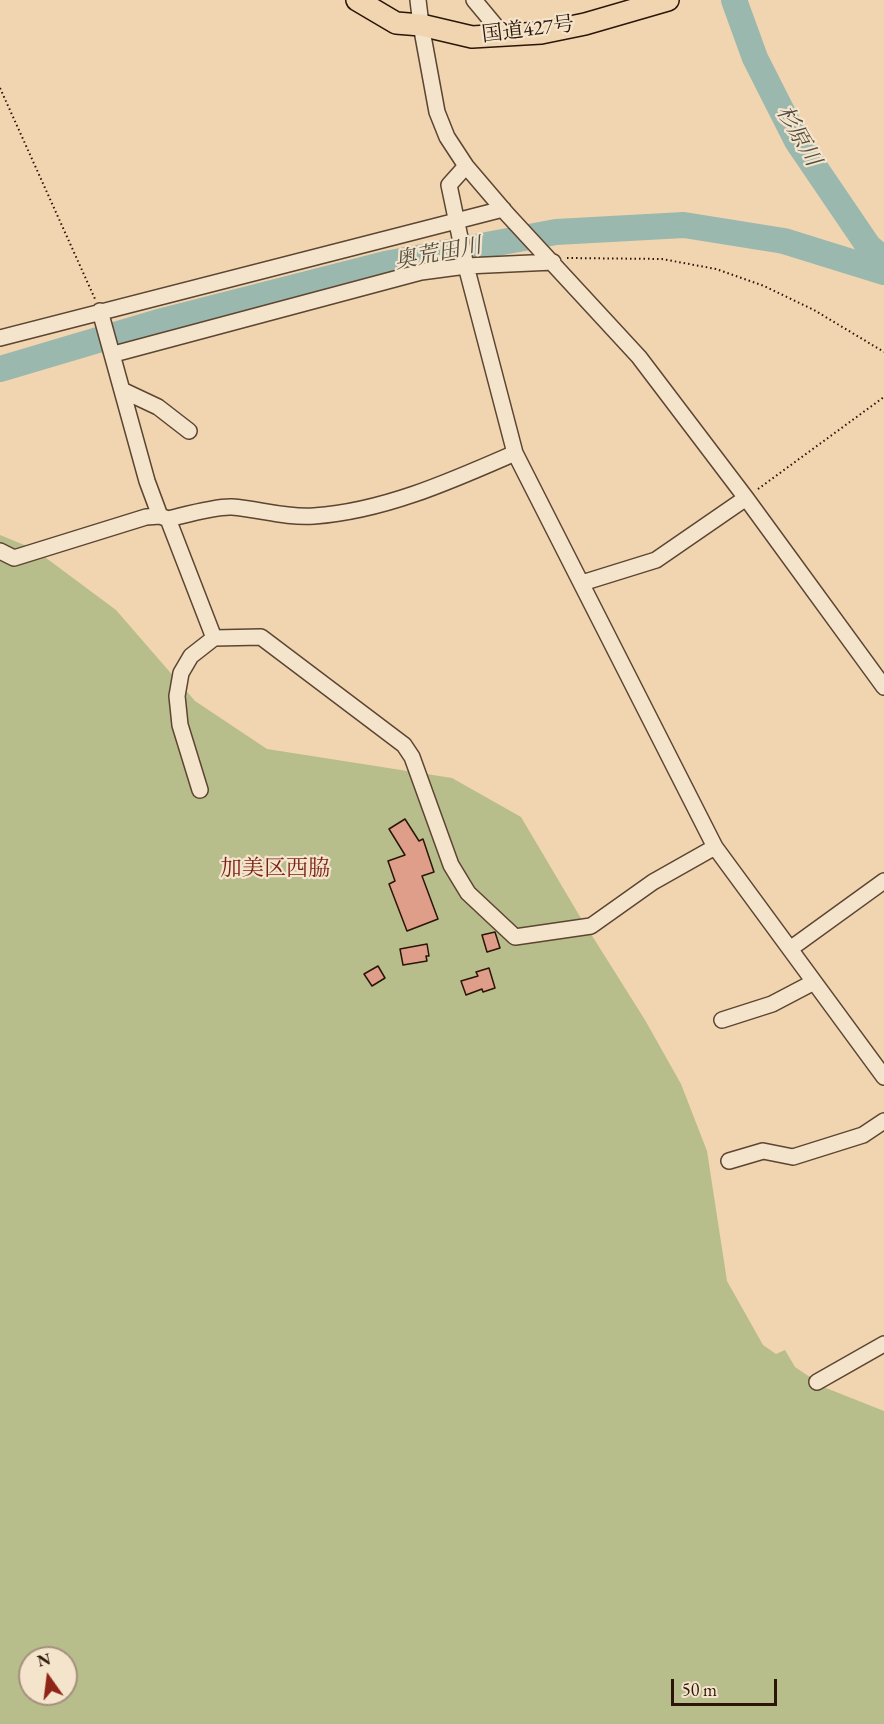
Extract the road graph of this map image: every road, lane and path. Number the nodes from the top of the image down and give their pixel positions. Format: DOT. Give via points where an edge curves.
graph roads {
  1 [pos="357,0"];
  2 [pos="418,0"];
  3 [pos="474,0"];
  4 [pos="668,0"];
  5 [pos="421,25"];
  6 [pos="504,36"];
  7 [pos="0,88"];
  8 [pos="466,166"];
  9 [pos="505,212"];
  10 [pos="458,225"];
  11 [pos="549,259"];
  12 [pos="465,263"];
  13 [pos="101,314"];
  14 [pos="0,338"];
  15 [pos="884,352"];
  16 [pos="113,353"];
  17 [pos="124,391"];
  18 [pos="884,397"];
  19 [pos="189,431"];
  20 [pos="515,453"];
  21 [pos="746,498"];
  22 [pos="164,517"];
  23 [pos="0,551"];
  24 [pos="582,583"];
  25 [pos="214,638"];
  26 [pos="884,687"];
  27 [pos="200,790"];
  28 [pos="715,847"];
  29 [pos="884,881"];
  30 [pos="790,949"];
  31 [pos="814,982"];
  32 [pos="722,1020"];
  33 [pos="884,1077"];
  34 [pos="884,1121"];
  35 [pos="729,1161"];
  36 [pos="884,1344"];
  37 [pos="817,1382"];
  1 -- 5 [label="highway, 国道427号" via="396,23"];
  2 -- 5 [label="street"];
  3 -- 6 [label="street"];
  4 -- 6 [label="highway, 国道427号" via="585,24"];
  5 -- 6 [label="highway, 国道427号" via="472,37"];
  5 -- 8 [label="street" via="437,112 447,137"];
  7 -- 13 [label="path"];
  8 -- 9 [label="street"];
  8 -- 10 [label="street" via="449,185"];
  9 -- 10 [label="street"];
  9 -- 11 [label="street"];
  10 -- 12 [label="street"];
  10 -- 13 [label="street"];
  11 -- 12 [label="street"];
  11 -- 15 [label="path" via="662,259 716,269 804,305"];
  11 -- 21 [label="street" via="639,357"];
  12 -- 16 [label="street"];
  12 -- 20 [label="street"];
  13 -- 14 [label="street"];
  13 -- 16 [label="street"];
  16 -- 17 [label="street"];
  17 -- 19 [label="street" via="158,407"];
  17 -- 22 [label="street" via="147,481"];
  18 -- 21 [label="path"];
  20 -- 22 [label="street" via="444,483 353,510 313,516 273,515 229,507"];
  20 -- 24 [label="street"];
  21 -- 24 [label="street" via="657,560"];
  21 -- 26 [label="street"];
  22 -- 23 [label="street" via="146,517 14,558"];
  22 -- 25 [label="street"];
  24 -- 28 [label="street"];
  25 -- 27 [label="street" via="191,656 181,673 177,696 180,725"];
  25 -- 28 [label="street" via="261,637 404,745 412,757 451,865 468,892 515,937 591,926 653,882"];
  28 -- 30 [label="street"];
  29 -- 30 [label="street"];
  30 -- 31 [label="street"];
  31 -- 32 [label="street" via="772,1004"];
  31 -- 33 [label="street"];
  34 -- 35 [label="street" via="863,1135 793,1157 763,1151"];
  36 -- 37 [label="street"];
}
